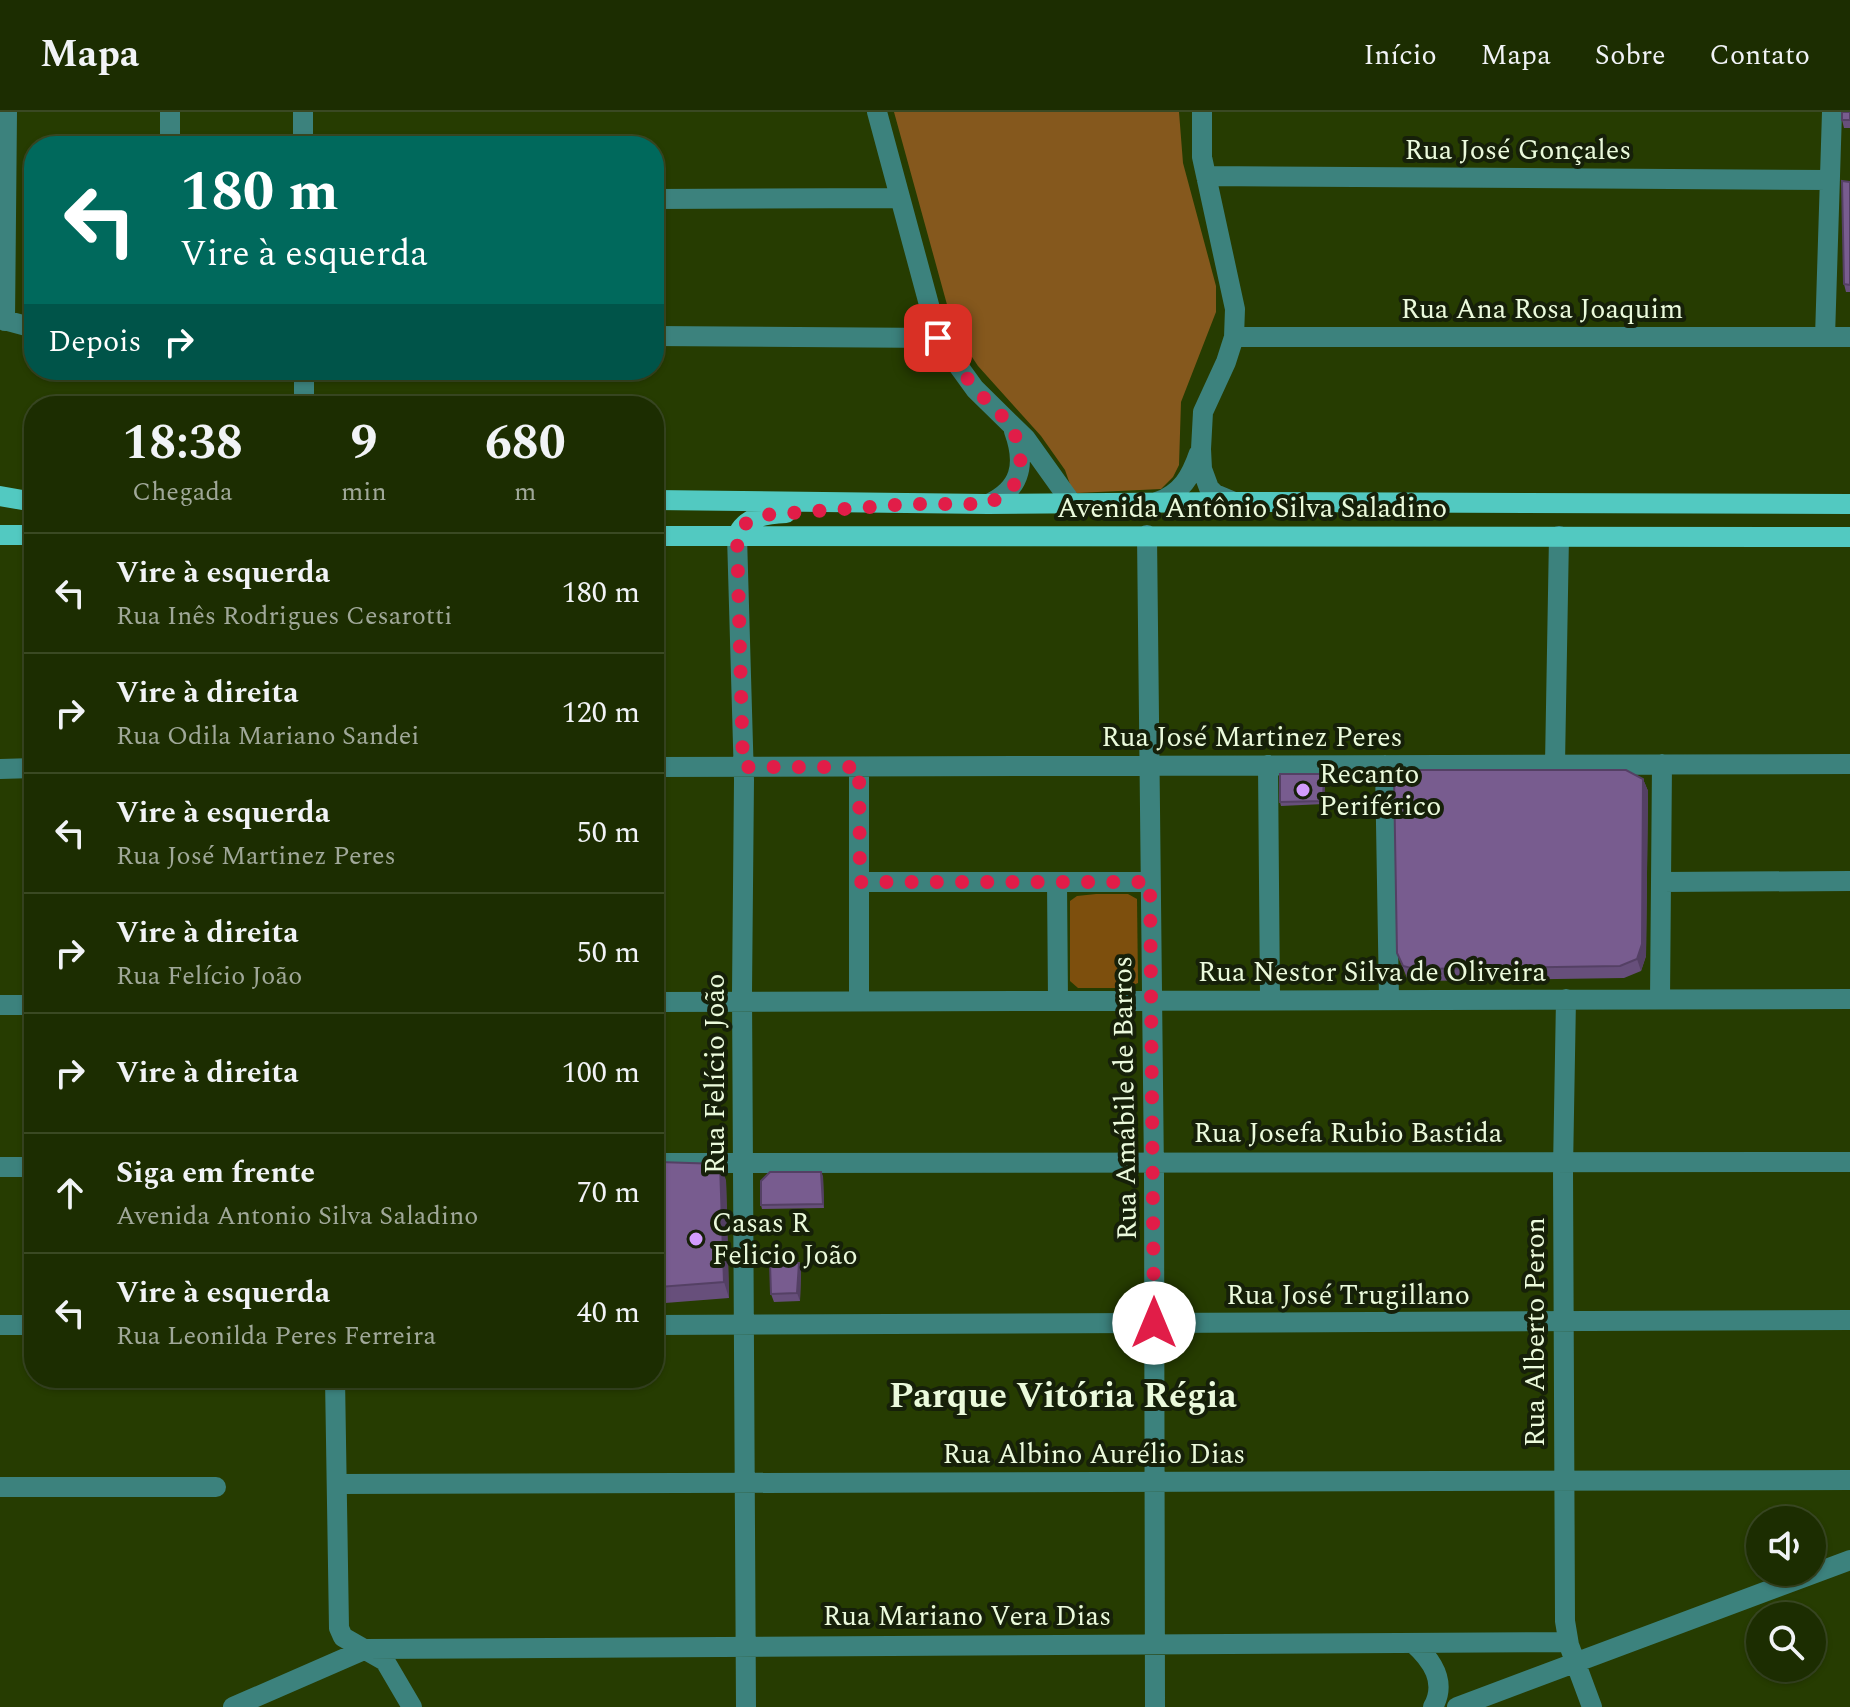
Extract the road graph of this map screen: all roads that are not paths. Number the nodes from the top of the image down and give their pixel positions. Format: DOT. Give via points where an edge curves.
graph roads {
  1 [pos="7,112"];
  2 [pos="170,112"];
  3 [pos="303,112"];
  4 [pos="877,112"];
  5 [pos="1202,112"];
  6 [pos="1832,112"];
  7 [pos="170,136"];
  8 [pos="303,136"];
  9 [pos="1206,176"];
  10 [pos="1830,180"];
  11 [pos="899,198"];
  12 [pos="664,199"];
  13 [pos="3,320"];
  14 [pos="24,325"];
  15 [pos="664,336"];
  16 [pos="1234,337"];
  17 [pos="1825,337"];
  18 [pos="1850,337"];
  19 [pos="938,338"];
  20 [pos="1013,427"];
  21 [pos="1201,449"];
  22 [pos="0,496"];
  23 [pos="24,500"];
  24 [pos="664,500"];
  25 [pos="1071,502"];
  26 [pos="1157,502"];
  27 [pos="1234,502"];
  28 [pos="909,504"];
  29 [pos="988,504"];
  30 [pos="1850,504"];
  31 [pos="0,535"];
  32 [pos="24,535"];
  33 [pos="1147,535"];
  34 [pos="664,536"];
  35 [pos="737,536"];
  36 [pos="1559,536"];
  37 [pos="1850,537"];
  38 [pos="1555,764"];
  39 [pos="1662,764"];
  40 [pos="1850,764"];
  41 [pos="1151,765"];
  42 [pos="1268,765"];
  43 [pos="1385,765"];
  44 [pos="664,767"];
  45 [pos="743,767"];
  46 [pos="859,767"];
  47 [pos="24,768"];
  48 [pos="0,769"];
  49 [pos="1850,881"];
  50 [pos="860,882"];
  51 [pos="1057,882"];
  52 [pos="1150,882"];
  53 [pos="1661,882"];
  54 [pos="1566,999"];
  55 [pos="1660,999"];
  56 [pos="1850,999"];
  57 [pos="1270,1000"];
  58 [pos="1389,1000"];
  59 [pos="859,1001"];
  60 [pos="1058,1001"];
  61 [pos="1152,1001"];
  62 [pos="664,1002"];
  63 [pos="742,1002"];
  64 [pos="0,1005"];
  65 [pos="24,1005"];
  66 [pos="1154,1161"];
  67 [pos="743,1162"];
  68 [pos="1563,1162"];
  69 [pos="1850,1162"];
  70 [pos="664,1163"];
  71 [pos="0,1167"];
  72 [pos="24,1167"];
  73 [pos="1850,1320"];
  74 [pos="1154,1323"];
  75 [pos="1565,1323"];
  76 [pos="0,1325"];
  77 [pos="24,1325"];
  78 [pos="664,1325"];
  79 [pos="745,1326"];
  80 [pos="335,1388"];
  81 [pos="1564,1480"];
  82 [pos="1156,1481"];
  83 [pos="1847,1482"];
  84 [pos="338,1484"];
  85 [pos="745,1484"];
  86 [pos="0,1487"];
  87 [pos="216,1487"];
  88 [pos="1850,1560"];
  89 [pos="1156,1642"];
  90 [pos="1568,1642"];
  91 [pos="1413,1643"];
  92 [pos="746,1646"];
  93 [pos="366,1649"];
  94 [pos="1576,1664"];
  95 [pos="233,1707"];
  96 [pos="412,1707"];
  97 [pos="746,1707"];
  98 [pos="1155,1707"];
  99 [pos="1433,1707"];
  100 [pos="1457,1707"];
  101 [pos="1592,1707"];
  1 -- 13 [label="street"];
  2 -- 7 [label="street"];
  3 -- 8 [label="street"];
  4 -- 11 [label="street"];
  5 -- 9 [label="street"];
  6 -- 10 [label="street"];
  9 -- 10 [label="street, Rua José Gonçales"];
  9 -- 16 [label="street" via="1235,309"];
  10 -- 17 [label="street"];
  11 -- 12 [label="street"];
  11 -- 19 [label="street"];
  13 -- 14 [label="street"];
  15 -- 19 [label="street"];
  16 -- 17 [label="street, Rua Ana Rosa Joaquim"];
  16 -- 21 [label="street" via="1203,412"];
  17 -- 18 [label="street, Rua Ana Rosa Joaquim"];
  19 -- 20 [label="street" via="975,389"];
  20 -- 25 [label="street"];
  20 -- 29 [label="street" via="1021,458 1018,472 1008,492"];
  21 -- 26 [label="street" via="1188,480"];
  21 -- 27 [label="street" via="1209,488"];
  22 -- 23 [label="main road"];
  24 -- 28 [label="main road"];
  25 -- 26 [label="main road, Avenida Antônio Silva Saladino"];
  25 -- 29 [label="main road, Avenida Antônio Silva Saladino"];
  26 -- 27 [label="main road, Avenida Antônio Silva Saladino"];
  27 -- 30 [label="main road, Avenida Antônio Silva Saladino"];
  28 -- 29 [label="main road, Avenida Antônio Silva Saladino"];
  28 -- 35 [label="main road" via="764,515 745,524"];
  31 -- 32 [label="main road"];
  33 -- 35 [label="main road, Avenida Antônio Silva Saladino"];
  33 -- 36 [label="main road, Avenida Antônio Silva Saladino"];
  33 -- 41 [label="street, Rua Amábile de Barros"];
  34 -- 35 [label="main road, Avenida Antônio Silva Saladino"];
  35 -- 45 [label="street, Rua Felício João"];
  36 -- 37 [label="main road, Avenida Antônio Silva Saladino"];
  36 -- 38 [label="street"];
  38 -- 39 [label="street, Rua José Martinez Peres"];
  38 -- 43 [label="street, Rua José Martinez Peres"];
  39 -- 40 [label="street, Rua José Martinez Peres"];
  39 -- 53 [label="street"];
  41 -- 42 [label="street, Rua José Martinez Peres"];
  41 -- 46 [label="street, Rua José Martinez Peres"];
  41 -- 52 [label="street, Rua Amábile de Barros"];
  42 -- 43 [label="street, Rua José Martinez Peres"];
  42 -- 57 [label="street"];
  43 -- 58 [label="street"];
  44 -- 45 [label="street, Rua José Martinez Peres"];
  45 -- 46 [label="street, Rua José Martinez Peres"];
  45 -- 63 [label="street, Rua Felício João"];
  46 -- 50 [label="street"];
  47 -- 48 [label="street"];
  49 -- 53 [label="street"];
  50 -- 51 [label="street"];
  50 -- 59 [label="street"];
  51 -- 52 [label="street"];
  51 -- 60 [label="street"];
  52 -- 61 [label="street, Rua Amábile de Barros"];
  53 -- 55 [label="street"];
  54 -- 55 [label="street, Rua Nestor Silva de Oliveira"];
  54 -- 58 [label="street, Rua Nestor Silva de Oliveira"];
  54 -- 68 [label="street, Rua Alberto Peron"];
  55 -- 56 [label="street, Rua Nestor Silva de Oliveira"];
  57 -- 58 [label="street, Rua Nestor Silva de Oliveira"];
  57 -- 61 [label="street, Rua Nestor Silva de Oliveira"];
  59 -- 60 [label="street, Rua Nestor Silva de Oliveira"];
  59 -- 63 [label="street, Rua Nestor Silva de Oliveira"];
  60 -- 61 [label="street, Rua Nestor Silva de Oliveira"];
  61 -- 66 [label="street, Rua Amábile de Barros"];
  62 -- 63 [label="street, Rua Nestor Silva de Oliveira"];
  63 -- 67 [label="street, Rua Felício João"];
  64 -- 65 [label="street"];
  66 -- 67 [label="street, Rua Josefa Rubio Bastida"];
  66 -- 68 [label="street, Rua Josefa Rubio Bastida"];
  66 -- 74 [label="street, Rua Amábile de Barros"];
  67 -- 70 [label="street, Rua Josefa Rubio Bastida"];
  67 -- 79 [label="street, Rua Felício João"];
  68 -- 69 [label="street, Rua Josefa Rubio Bastida"];
  68 -- 75 [label="street, Rua Alberto Peron"];
  71 -- 72 [label="street"];
  73 -- 75 [label="street, Rua José Trugillano"];
  74 -- 75 [label="street, Rua José Trugillano"];
  74 -- 79 [label="street, Rua José Trugillano"];
  74 -- 82 [label="street, Rua Amábile de Barros"];
  75 -- 81 [label="street, Rua Alberto Peron"];
  76 -- 77 [label="street"];
  78 -- 79 [label="street, Rua José Trugillano"];
  79 -- 85 [label="street, Rua Felício João"];
  80 -- 84 [label="street"];
  81 -- 82 [label="street, Rua Albino Aurélio Dias"];
  81 -- 83 [label="street, Rua Albino Aurélio Dias"];
  81 -- 90 [label="street, Rua Alberto Peron"];
  82 -- 85 [label="street, Rua Albino Aurélio Dias"];
  82 -- 89 [label="street, Rua Amábile de Barros"];
  84 -- 85 [label="street, Rua Albino Aurélio Dias"];
  84 -- 93 [label="street" via="339,1628 343,1637"];
  85 -- 92 [label="street, Rua Felício João"];
  86 -- 87 [label="street"];
  88 -- 94 [label="street"];
  89 -- 91 [label="street, Rua Mariano Vera Dias"];
  89 -- 92 [label="street, Rua Mariano Vera Dias"];
  89 -- 98 [label="street, Rua Amábile de Barros"];
  90 -- 91 [label="street, Rua Mariano Vera Dias"];
  90 -- 94 [label="street, Rua Alberto Peron"];
  91 -- 99 [label="street" via="1438,1675"];
  92 -- 93 [label="street, Rua Mariano Vera Dias"];
  92 -- 97 [label="street, Rua Felício João"];
  93 -- 95 [label="street"];
  93 -- 96 [label="street" via="385,1661"];
  94 -- 100 [label="street"];
  94 -- 101 [label="street, Rua Alberto Peron"];
}
